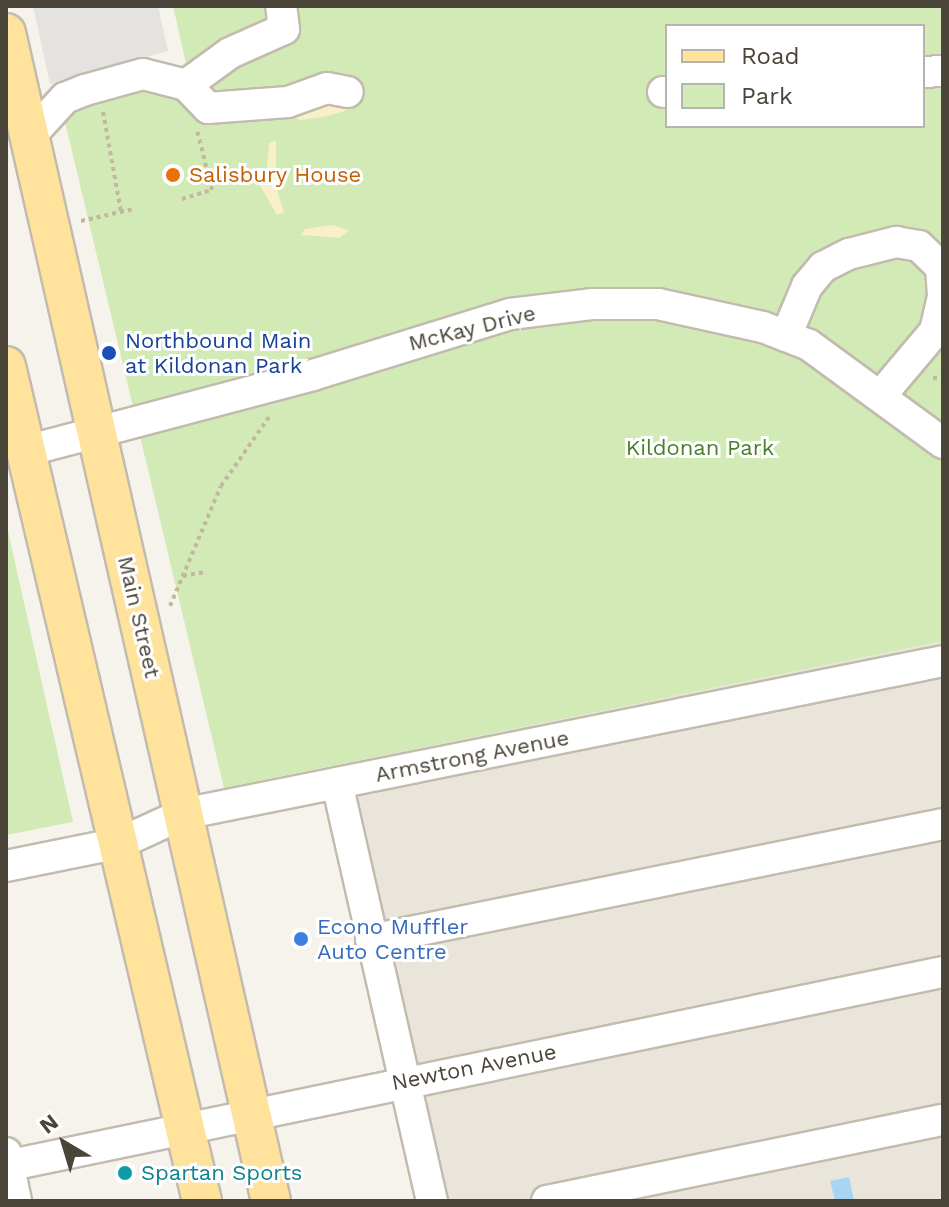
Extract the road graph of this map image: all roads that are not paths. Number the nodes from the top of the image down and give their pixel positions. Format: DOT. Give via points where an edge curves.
graph roads {
  1 [pos="281,6"];
  2 [pos="6,33"];
  3 [pos="186,85"];
  4 [pos="348,92"];
  5 [pos="30,136"];
  6 [pos="943,295"];
  7 [pos="786,336"];
  8 [pos="6,366"];
  9 [pos="882,394"];
  10 [pos="17,432"];
  11 [pos="98,433"];
  12 [pos="943,443"];
  13 [pos="943,661"];
  14 [pos="337,783"];
  15 [pos="183,814"];
  16 [pos="943,824"];
  17 [pos="120,843"];
  18 [pos="6,866"];
  19 [pos="371,940"];
  20 [pos="943,972"];
  21 [pos="405,1081"];
  22 [pos="251,1113"];
  23 [pos="943,1120"];
  24 [pos="185,1128"];
  25 [pos="7,1161"];
  26 [pos="16,1201"];
  27 [pos="202,1201"];
  28 [pos="271,1201"];
  29 [pos="432,1201"];
  30 [pos="547,1201"];
  1 -- 3 [label="street" via="284,29 230,53"];
  2 -- 5 [label="main road, Main Street"];
  3 -- 4 [label="street" via="208,108 288,102 327,88"];
  3 -- 5 [label="street" via="143,74 91,88 65,98"];
  5 -- 11 [label="main road, Main Street"];
  6 -- 7 [label="street" via="941,267 919,246 896,242 849,254 823,267 807,286"];
  6 -- 9 [label="street" via="935,331"];
  7 -- 9 [label="street, McKay Drive" via="809,345"];
  7 -- 11 [label="street, McKay Drive" via="715,312 658,304 593,304 510,314"];
  8 -- 10 [label="main road"];
  9 -- 12 [label="street, McKay Drive"];
  10 -- 11 [label="street, McKay Drive"];
  10 -- 17 [label="main road"];
  11 -- 15 [label="main road, Main Street"];
  13 -- 14 [label="street, Armstrong Avenue"];
  14 -- 15 [label="street, Armstrong Avenue"];
  14 -- 19 [label="street"];
  15 -- 17 [label="street, Armstrong Avenue"];
  15 -- 22 [label="main road, Main Street"];
  16 -- 19 [label="street"];
  17 -- 18 [label="street, Armstrong Avenue"];
  17 -- 24 [label="main road"];
  19 -- 21 [label="street"];
  20 -- 21 [label="street, Newton Avenue"];
  21 -- 22 [label="street, Newton Avenue"];
  21 -- 29 [label="street"];
  22 -- 24 [label="street, Newton Avenue"];
  22 -- 28 [label="main road, Main Street"];
  23 -- 30 [label="street"];
  24 -- 25 [label="street, Newton Avenue"];
  24 -- 27 [label="main road"];
  25 -- 26 [label="street"];
}
